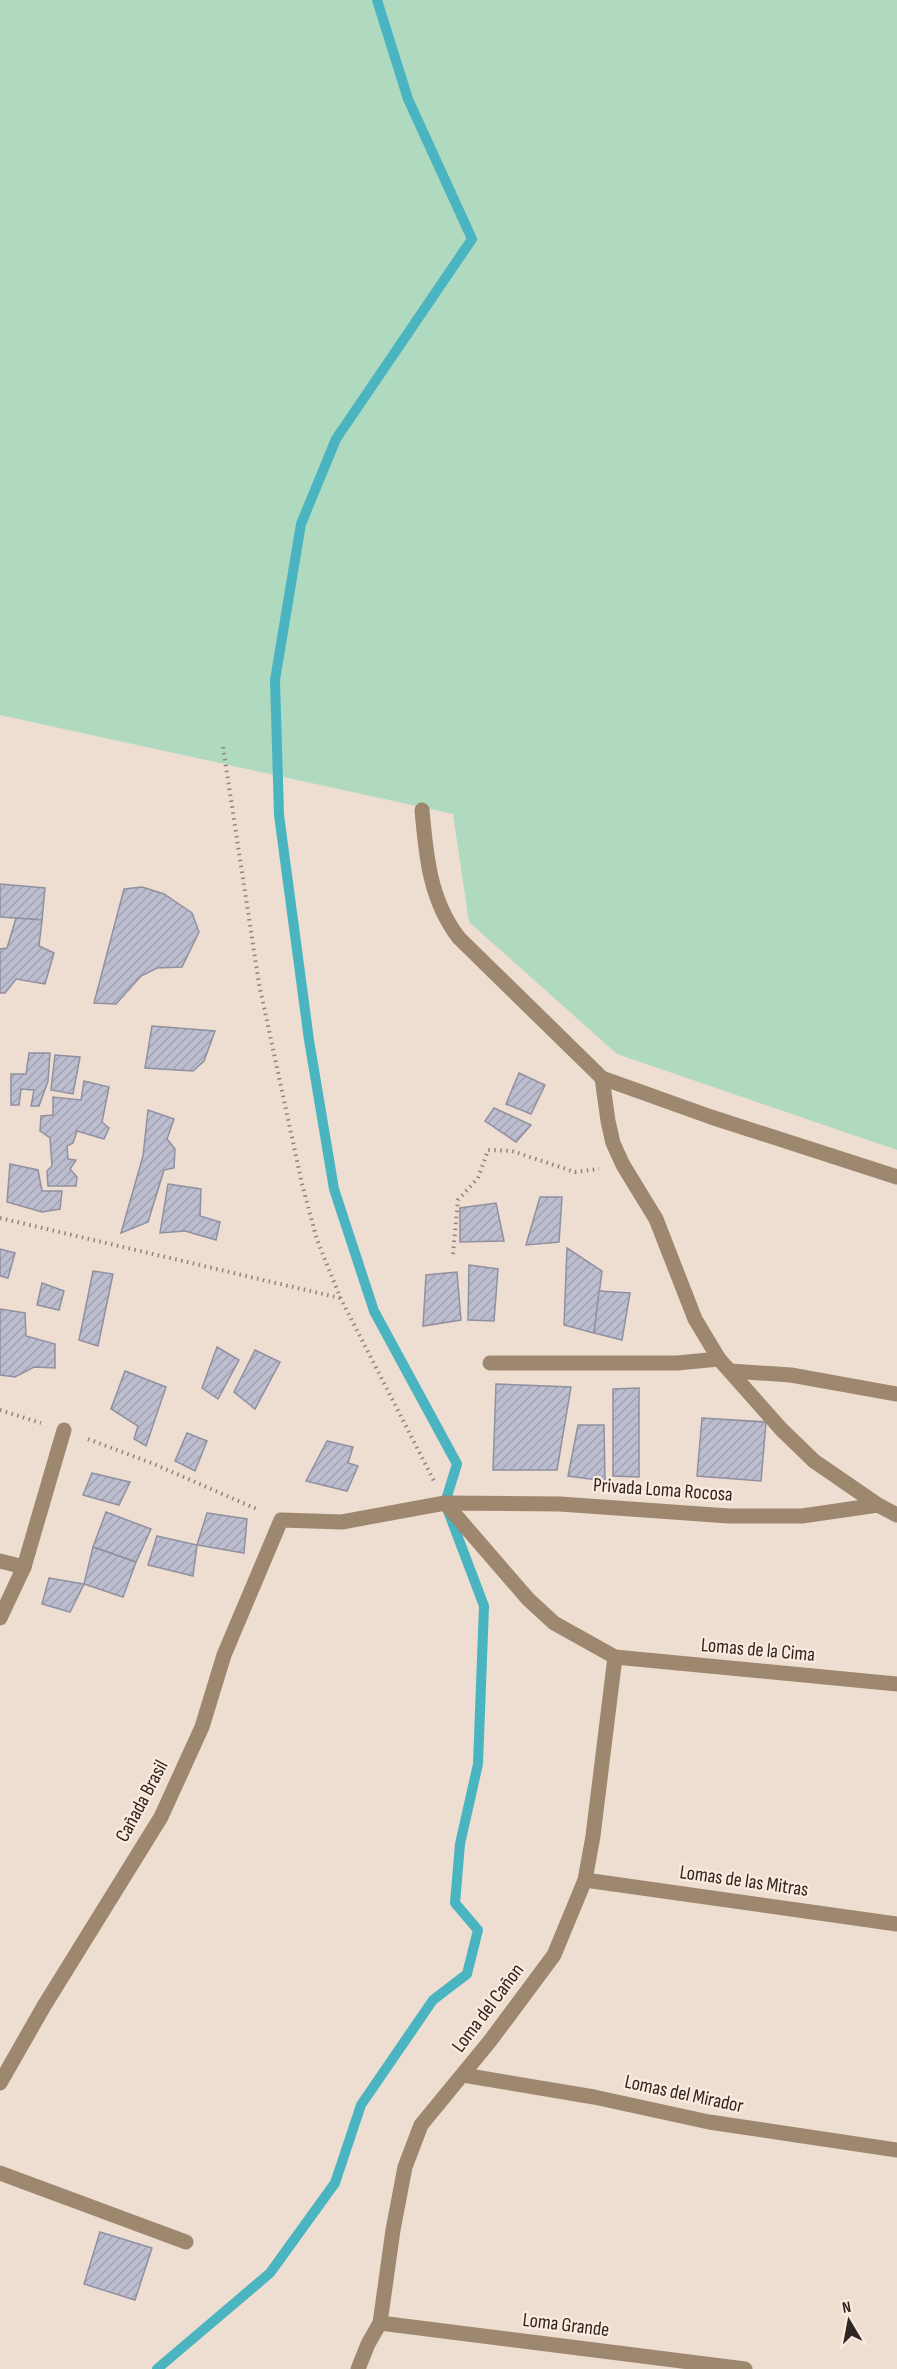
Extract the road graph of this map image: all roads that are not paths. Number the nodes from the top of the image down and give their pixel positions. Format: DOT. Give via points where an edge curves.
graph roads {
  1 [pos="422,810"];
  2 [pos="602,1078"];
  3 [pos="897,1177"];
  4 [pos="719,1359"];
  5 [pos="490,1363"];
  6 [pos="730,1371"];
  7 [pos="897,1394"];
  8 [pos="64,1430"];
  9 [pos="445,1503"];
  10 [pos="878,1505"];
  11 [pos="897,1515"];
  12 [pos="281,1520"];
  13 [pos="0,1561"];
  14 [pos="24,1567"];
  15 [pos="0,1618"];
  16 [pos="615,1657"];
  17 [pos="897,1684"];
  18 [pos="585,1880"];
  19 [pos="897,1924"];
  20 [pos="463,2075"];
  21 [pos="0,2083"];
  22 [pos="897,2150"];
  23 [pos="0,2173"];
  24 [pos="186,2242"];
  25 [pos="380,2323"];
  26 [pos="358,2369"];
  27 [pos="745,2369"];
  1 -- 2 [label="street" via="429,869 447,923"];
  2 -- 3 [label="street"];
  2 -- 4 [label="street" via="613,1143 656,1219 695,1319"];
  4 -- 5 [label="street" via="678,1363"];
  4 -- 6 [label="street"];
  6 -- 7 [label="street" via="790,1375"];
  6 -- 10 [label="street" via="814,1461"];
  8 -- 14 [label="street"];
  9 -- 10 [label="street, Privada Loma Rocosa" via="560,1504 729,1516 802,1516"];
  9 -- 12 [label="street, Privada Loma Rocosa" via="342,1522"];
  9 -- 16 [label="street" via="528,1599 554,1623"];
  10 -- 11 [label="street"];
  12 -- 21 [label="street, Cañada Brasil" via="224,1655 202,1727 161,1817"];
  13 -- 14 [label="street"];
  14 -- 15 [label="street"];
  16 -- 17 [label="street, Lomas de la Cima"];
  16 -- 18 [label="street, Loma del Cañon"];
  18 -- 19 [label="street, Lomas de las Mitras"];
  18 -- 20 [label="street, Loma del Cañon" via="554,1955"];
  20 -- 22 [label="street, Lomas del Mirador" via="709,2122"];
  20 -- 25 [label="street, Loma del Cañon" via="421,2125 405,2167"];
  23 -- 24 [label="street"];
  25 -- 26 [label="street, Loma del Cañon"];
  25 -- 27 [label="street, Loma Grande"];
}
